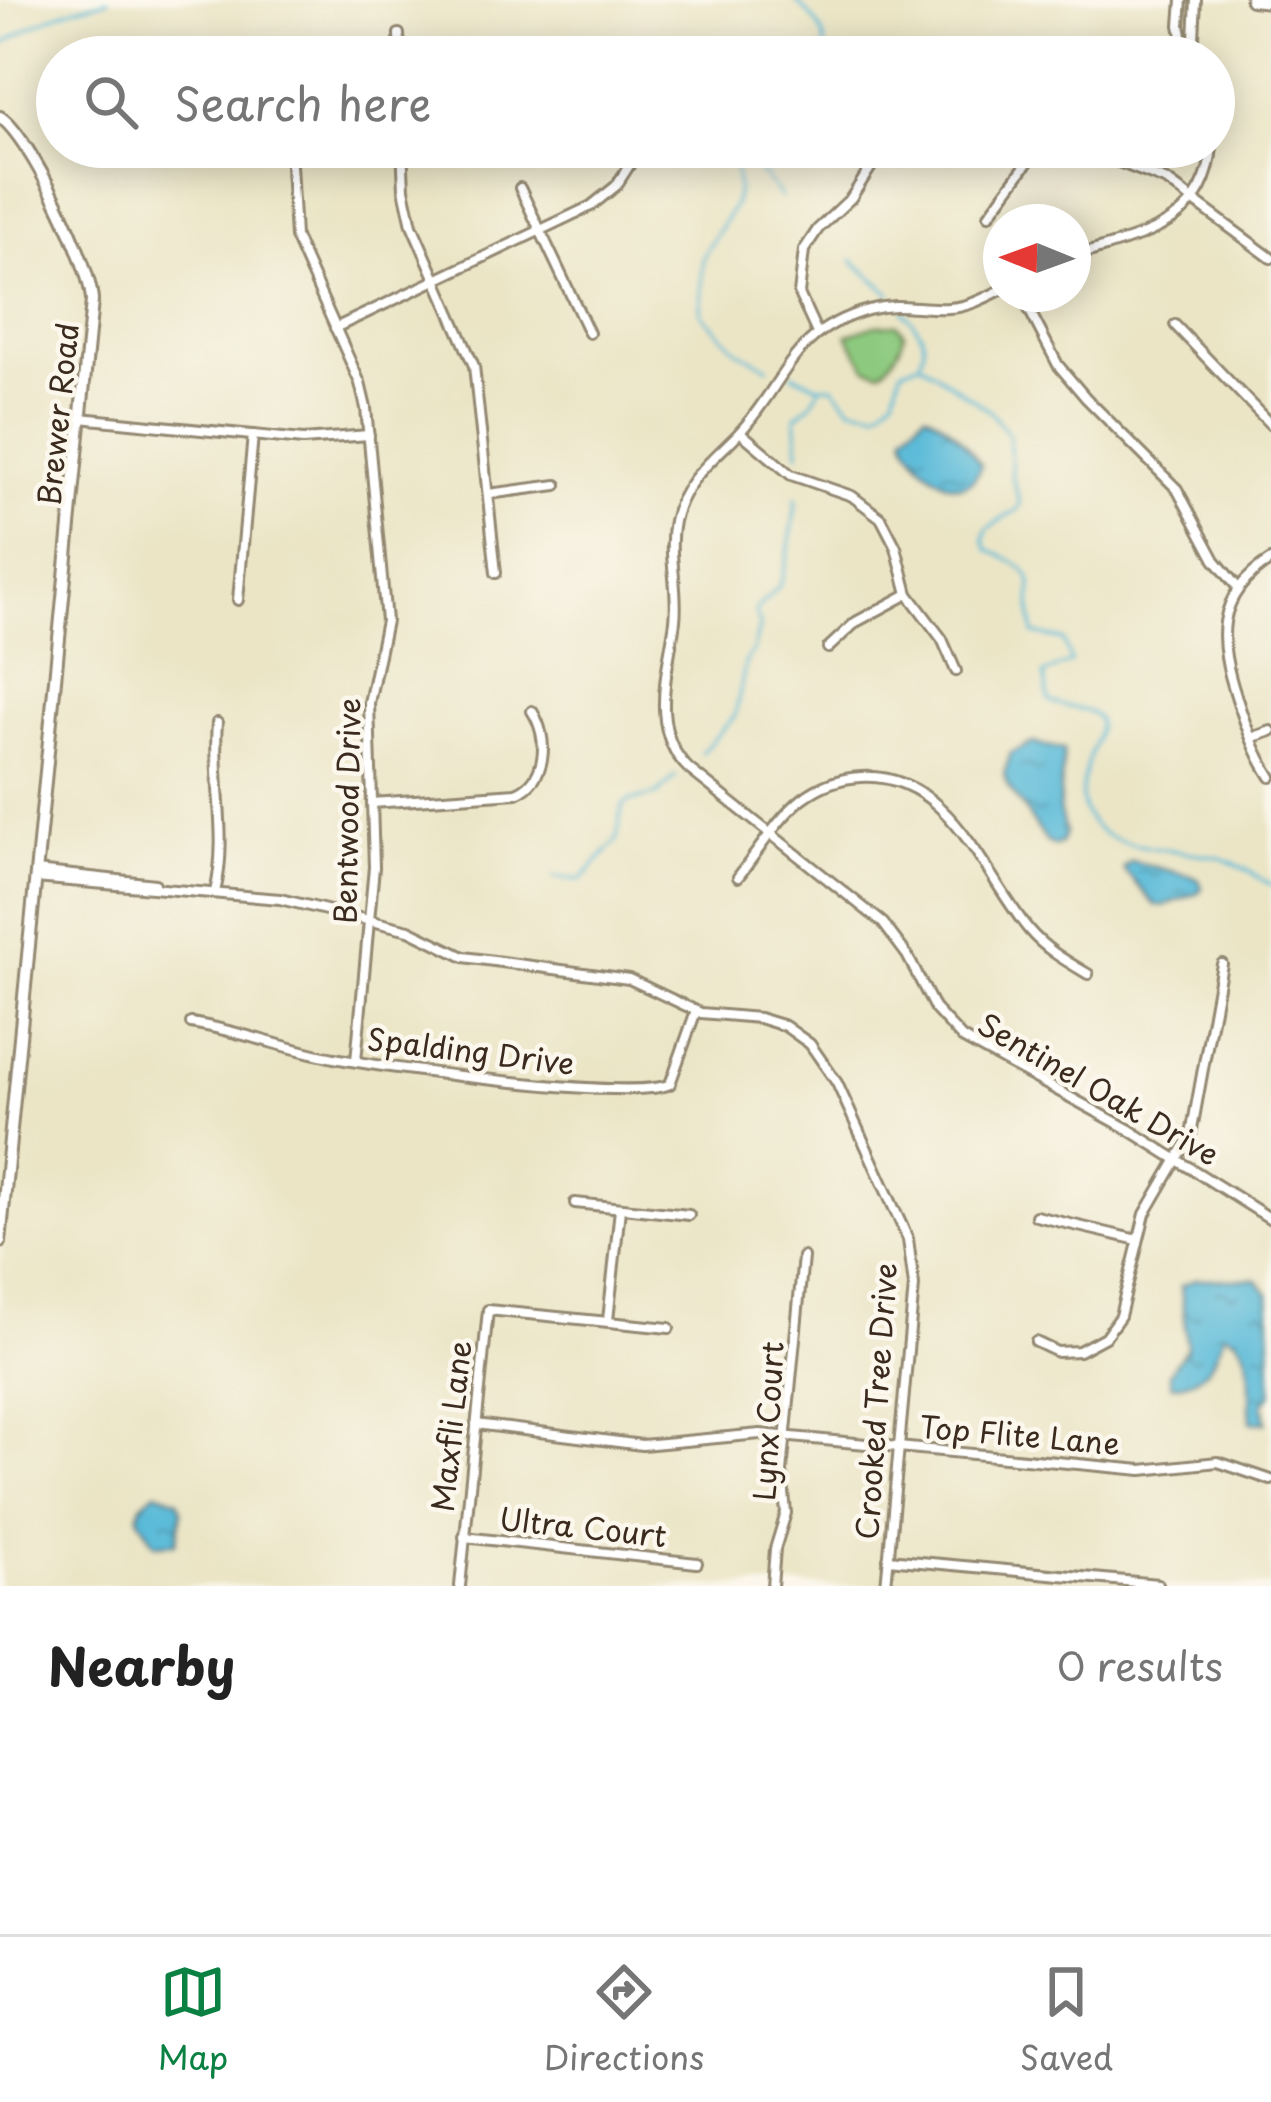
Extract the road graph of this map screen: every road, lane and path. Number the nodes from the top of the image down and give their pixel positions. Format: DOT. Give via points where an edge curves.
graph roads {
  1 [pos="1182,0"];
  2 [pos="1196,0"];
  3 [pos="1251,0"];
  4 [pos="1271,2"];
  5 [pos="1183,36"];
  6 [pos="1192,36"];
  7 [pos="0,117"];
  8 [pos="36,166"];
  9 [pos="37,168"];
  10 [pos="290,168"];
  11 [pos="403,168"];
  12 [pos="629,168"];
  13 [pos="870,168"];
  14 [pos="1024,168"];
  15 [pos="1137,168"];
  16 [pos="1208,168"];
  17 [pos="520,188"];
  18 [pos="1194,199"];
  19 [pos="997,204"];
  20 [pos="539,231"];
  21 [pos="1091,251"];
  22 [pos="1271,259"];
  23 [pos="437,280"];
  24 [pos="983,297"];
  25 [pos="1031,312"];
  26 [pos="1175,325"];
  27 [pos="335,328"];
  28 [pos="589,333"];
  29 [pos="817,333"];
  30 [pos="80,418"];
  31 [pos="1271,424"];
  32 [pos="740,432"];
  33 [pos="253,435"];
  34 [pos="369,435"];
  35 [pos="556,485"];
  36 [pos="488,494"];
  37 [pos="1271,560"];
  38 [pos="496,572"];
  39 [pos="1238,588"];
  40 [pos="908,594"];
  41 [pos="238,600"];
  42 [pos="828,648"];
  43 [pos="956,671"];
  44 [pos="532,711"];
  45 [pos="217,723"];
  46 [pos="1271,731"];
  47 [pos="1251,738"];
  48 [pos="1271,777"];
  49 [pos="372,803"];
  50 [pos="771,834"];
  51 [pos="35,874"];
  52 [pos="738,877"];
  53 [pos="215,892"];
  54 [pos="369,922"];
  55 [pos="1222,964"];
  56 [pos="1088,974"];
  57 [pos="696,1011"];
  58 [pos="191,1023"];
  59 [pos="356,1061"];
  60 [pos="1178,1160"];
  61 [pos="575,1202"];
  62 [pos="620,1209"];
  63 [pos="689,1215"];
  64 [pos="1036,1216"];
  65 [pos="1271,1219"];
  66 [pos="1138,1240"];
  67 [pos="0,1243"];
  68 [pos="803,1257"];
  69 [pos="608,1320"];
  70 [pos="669,1328"];
  71 [pos="1036,1342"];
  72 [pos="476,1424"];
  73 [pos="785,1436"];
  74 [pos="899,1447"];
  75 [pos="1271,1480"];
  76 [pos="464,1537"];
  77 [pos="888,1559"];
  78 [pos="697,1563"];
  79 [pos="1158,1584"];
  80 [pos="460,1586"];
  81 [pos="772,1586"];
  82 [pos="886,1586"];
  1 -- 5 [label="street"];
  2 -- 6 [label="street"];
  3 -- 4 [label="street"];
  7 -- 8 [label="street, Brewer Road"];
  9 -- 30 [label="street, Brewer Road" via="90,279"];
  10 -- 27 [label="street, Bentwood Drive" via="295,237"];
  11 -- 23 [label="street" via="406,204"];
  12 -- 20 [label="street" via="604,197"];
  13 -- 29 [label="street" via="804,250 799,294"];
  14 -- 19 [label="street"];
  15 -- 18 [label="street"];
  16 -- 18 [label="street"];
  17 -- 20 [label="street"];
  18 -- 21 [label="street" via="1152,232"];
  18 -- 22 [label="street"];
  20 -- 23 [label="street"];
  20 -- 28 [label="street"];
  23 -- 27 [label="street"];
  23 -- 36 [label="street" via="474,366"];
  24 -- 29 [label="street, Sentinel Oak Drive" via="953,308 872,309"];
  25 -- 39 [label="street" via="1058,365 1177,489"];
  26 -- 31 [label="street"];
  27 -- 34 [label="street, Bentwood Drive" via="360,383"];
  29 -- 32 [label="street, Sentinel Oak Drive"];
  30 -- 33 [label="street"];
  30 -- 51 [label="street, Brewer Road"];
  32 -- 40 [label="street" via="791,475 871,508 892,536"];
  32 -- 50 [label="street, Sentinel Oak Drive" via="698,472 676,514 664,715 682,763"];
  33 -- 34 [label="street"];
  33 -- 41 [label="street"];
  34 -- 49 [label="street, Bentwood Drive" via="386,621 369,703"];
  35 -- 36 [label="street"];
  36 -- 38 [label="street"];
  37 -- 39 [label="street"];
  39 -- 47 [label="street" via="1223,642"];
  40 -- 42 [label="street"];
  40 -- 43 [label="street"];
  44 -- 49 [label="street" via="542,766 526,789"];
  45 -- 53 [label="street"];
  46 -- 47 [label="street"];
  47 -- 48 [label="street"];
  49 -- 54 [label="street, Bentwood Drive"];
  50 -- 52 [label="street"];
  50 -- 56 [label="street" via="801,800 835,782 872,777 911,786 951,818 1036,937"];
  50 -- 60 [label="street, Sentinel Oak Drive" via="892,932 935,1009 962,1038"];
  51 -- 53 [label="street, Crooked Tree Drive"];
  51 -- 67 [label="street, Brewer Road"];
  53 -- 54 [label="street, Crooked Tree Drive" via="280,898"];
  54 -- 57 [label="street, Crooked Tree Drive" via="474,959 629,979"];
  54 -- 59 [label="street, Bentwood Drive"];
  55 -- 60 [label="street" via="1195,1120"];
  57 -- 59 [label="street, Spalding Drive" via="666,1088 581,1088"];
  57 -- 74 [label="street, Crooked Tree Drive" via="794,1030 837,1083 912,1254"];
  58 -- 59 [label="street, Spalding Drive"];
  60 -- 65 [label="street, Sentinel Oak Drive"];
  60 -- 66 [label="street"];
  61 -- 62 [label="street"];
  62 -- 63 [label="street"];
  62 -- 69 [label="street"];
  64 -- 66 [label="street"];
  66 -- 71 [label="street" via="1124,1304 1105,1337 1068,1352"];
  68 -- 73 [label="street, Lynx Court"];
  69 -- 70 [label="street, Maxfli Lane"];
  69 -- 72 [label="street, Maxfli Lane" via="488,1310"];
  72 -- 73 [label="street, Top Flite Lane" via="642,1444"];
  72 -- 76 [label="street, Maxfli Lane"];
  73 -- 74 [label="street, Top Flite Lane"];
  73 -- 81 [label="street, Lynx Court" via="786,1513"];
  74 -- 75 [label="street, Top Flite Lane" via="1142,1470 1218,1462"];
  74 -- 77 [label="street, Crooked Tree Drive"];
  76 -- 78 [label="street, Ultra Court"];
  76 -- 80 [label="street, Maxfli Lane"];
  77 -- 79 [label="street"];
  77 -- 82 [label="street, Crooked Tree Drive"];
}
